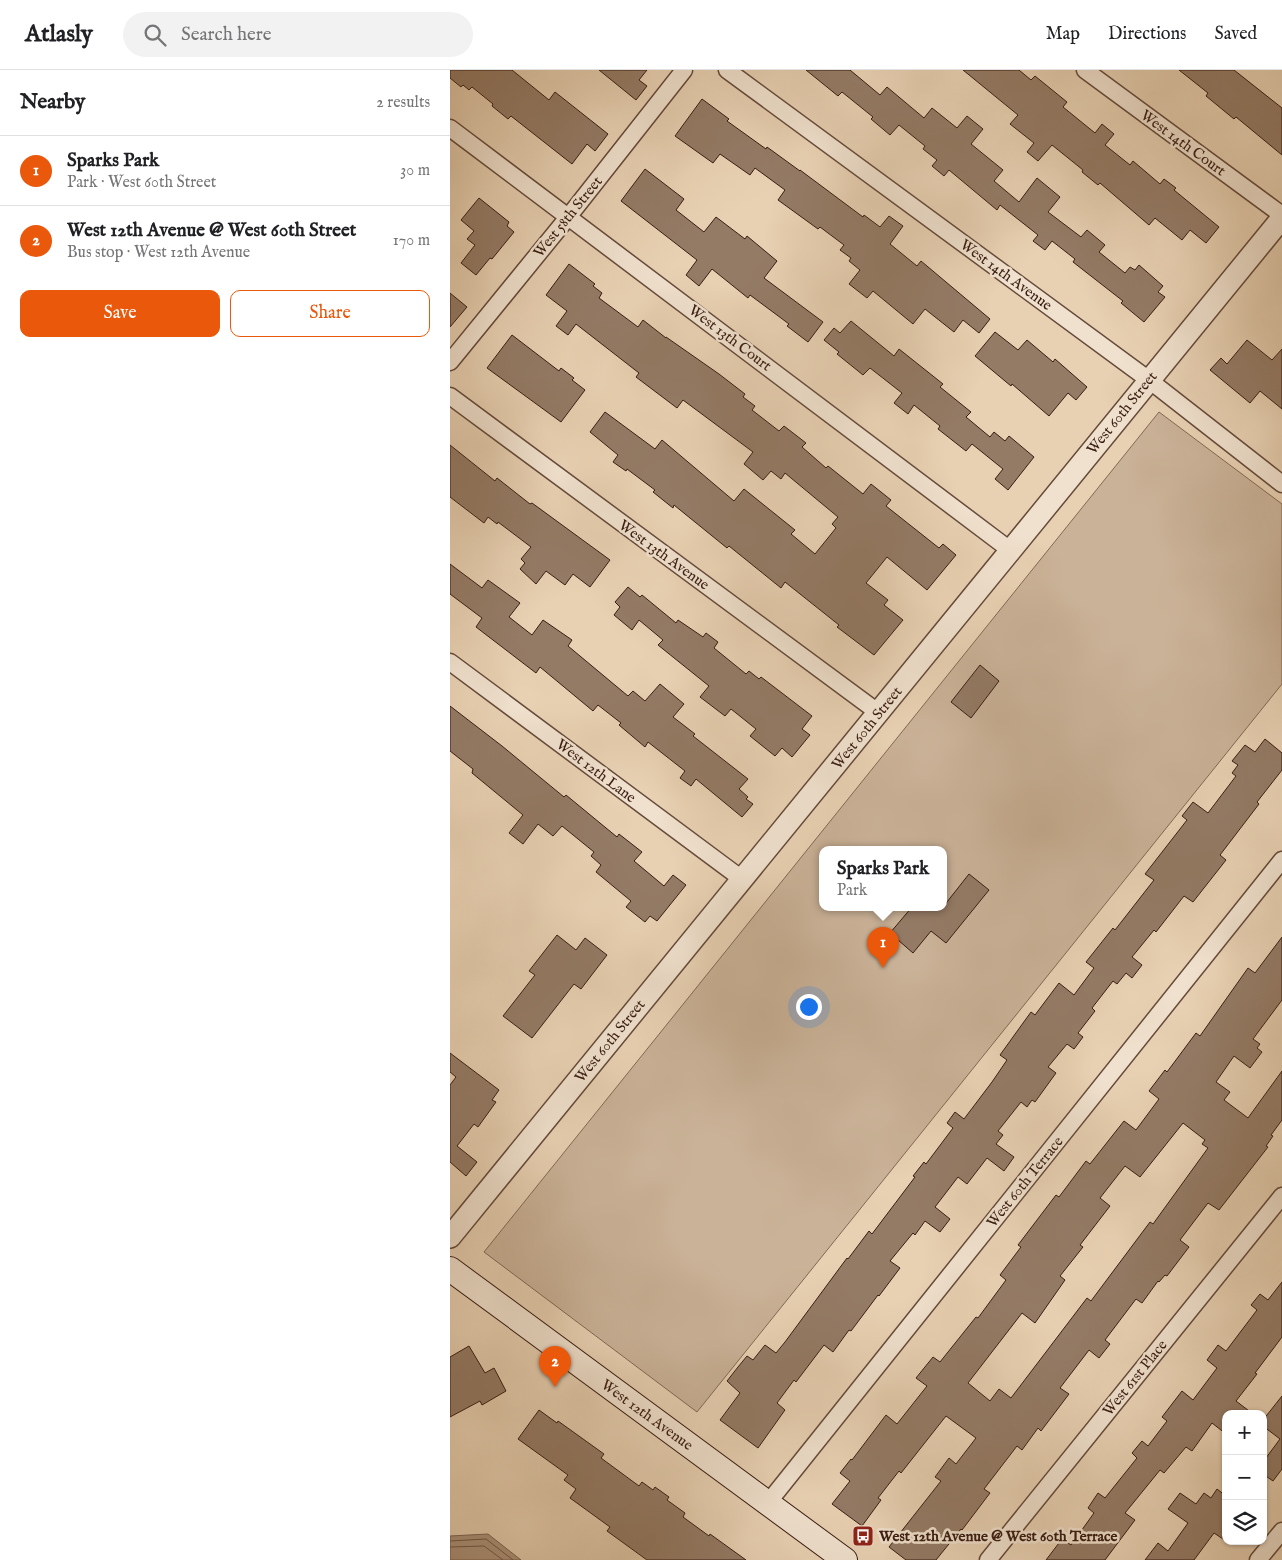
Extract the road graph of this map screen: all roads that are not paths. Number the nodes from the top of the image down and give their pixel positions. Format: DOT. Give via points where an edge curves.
graph roads {
  1 [pos="684,70"];
  2 [pos="727,70"];
  3 [pos="1085,70"];
  4 [pos="450,128"];
  5 [pos="569,216"];
  6 [pos="1282,216"];
  7 [pos="450,362"];
  8 [pos="1149,380"];
  9 [pos="450,396"];
  10 [pos="1282,484"];
  11 [pos="1010,550"];
  12 [pos="450,662"];
  13 [pos="879,713"];
  14 [pos="1282,860"];
  15 [pos="742,879"];
  16 [pos="1282,1196"];
  17 [pos="450,1236"];
  18 [pos="450,1269"];
  19 [pos="767,1504"];
  20 [pos="1282,1531"];
  21 [pos="845,1560"];
  22 [pos="988,1560"];
  23 [pos="1258,1560"];
  1 -- 5 [label="street, West 58th Street"];
  2 -- 8 [label="street, West 14th Avenue"];
  3 -- 6 [label="street, West 14th Court"];
  4 -- 5 [label="street, West 13th Court"];
  5 -- 7 [label="street, West 58th Street"];
  5 -- 11 [label="street, West 13th Court"];
  6 -- 8 [label="street, West 60th Street"];
  8 -- 10 [label="street, West 14th Avenue"];
  8 -- 11 [label="street, West 60th Street"];
  9 -- 13 [label="street, West 13th Avenue"];
  11 -- 13 [label="street, West 60th Street"];
  12 -- 15 [label="street, West 12th Lane"];
  13 -- 15 [label="street, West 60th Street"];
  14 -- 19 [label="street, West 60th Terrace"];
  15 -- 17 [label="street, West 60th Street"];
  16 -- 22 [label="street, West 61st Place"];
  18 -- 19 [label="main road, West 12th Avenue"];
  19 -- 21 [label="main road, West 12th Avenue"];
  20 -- 23 [label="street"];
}
